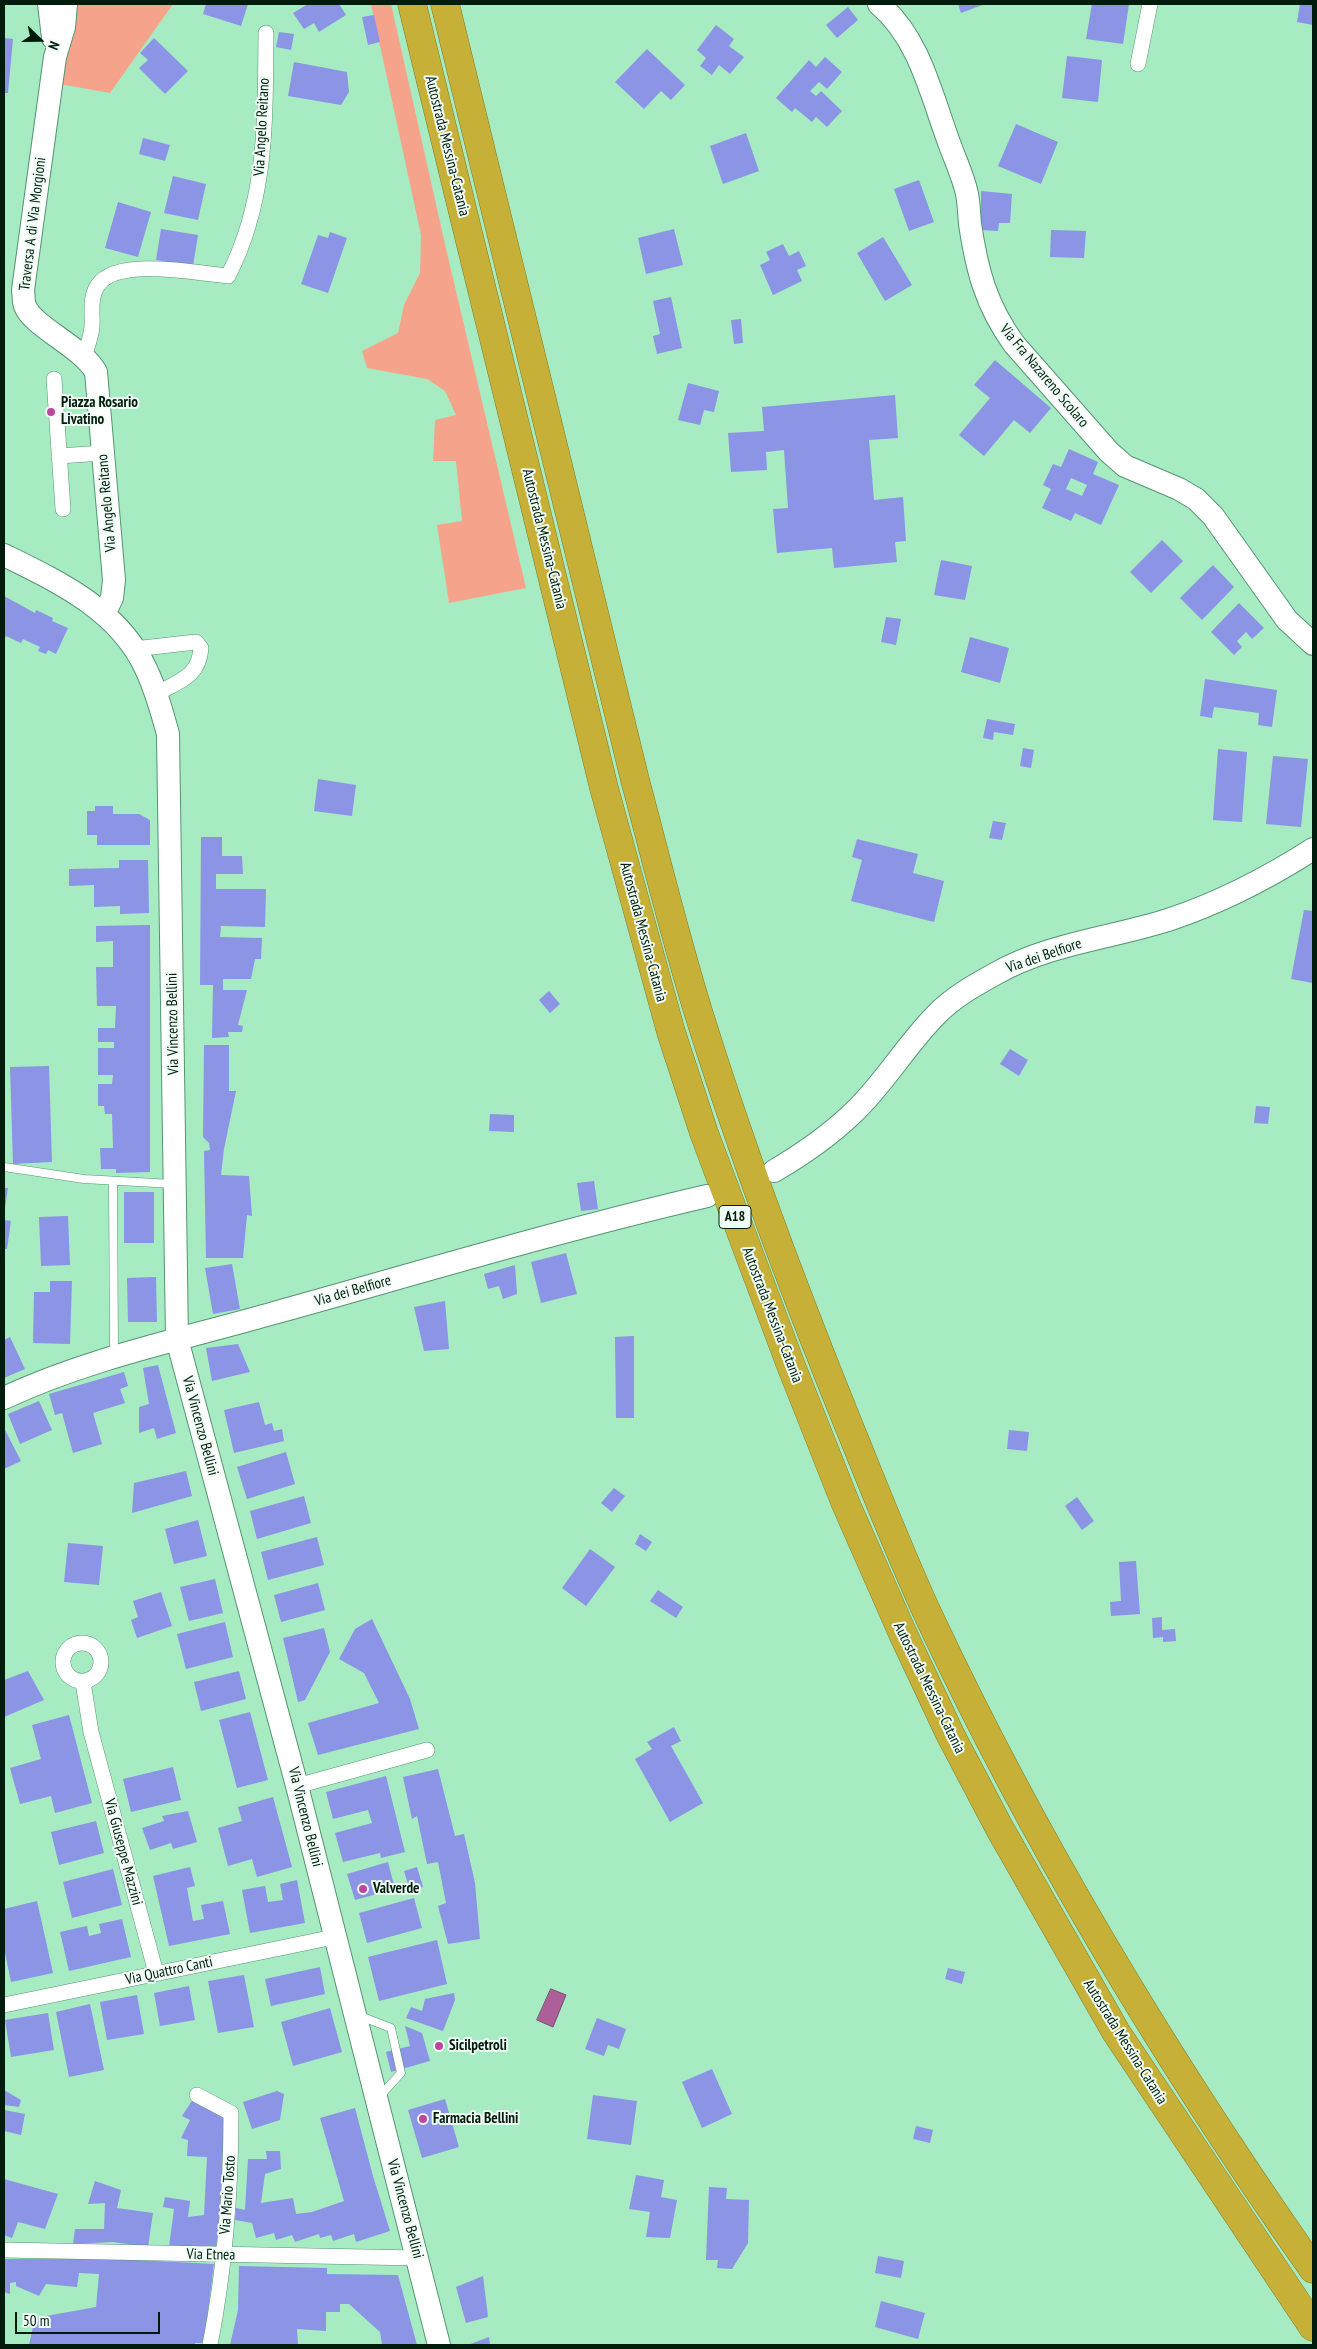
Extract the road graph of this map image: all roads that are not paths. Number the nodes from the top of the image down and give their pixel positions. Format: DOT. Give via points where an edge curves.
graph roads {
  1 [pos="49,4"];
  2 [pos="66,4"];
  3 [pos="412,4"];
  4 [pos="445,4"];
  5 [pos="879,4"];
  6 [pos="1150,4"];
  7 [pos="266,33"];
  8 [pos="55,57"];
  9 [pos="1138,64"];
  10 [pos="87,359"];
  11 [pos="54,380"];
  12 [pos="102,453"];
  13 [pos="59,456"];
  14 [pos="63,509"];
  15 [pos="4,555"];
  16 [pos="104,614"];
  17 [pos="1313,644"];
  18 [pos="134,649"];
  19 [pos="156,694"];
  20 [pos="1313,849"];
  21 [pos="4,1167"];
  22 [pos="774,1171"];
  23 [pos="114,1182"];
  24 [pos="175,1184"];
  25 [pos="707,1196"];
  26 [pos="177,1339"];
  27 [pos="114,1357"];
  28 [pos="4,1398"];
  29 [pos="83,1682"];
  30 [pos="427,1750"];
  31 [pos="297,1786"];
  32 [pos="334,1937"];
  33 [pos="156,1973"];
  34 [pos="4,2005"];
  35 [pos="354,2013"];
  36 [pos="197,2095"];
  37 [pos="376,2099"];
  38 [pos="4,2250"];
  39 [pos="223,2255"];
  40 [pos="418,2258"];
  41 [pos="1313,2269"];
  42 [pos="1313,2327"];
  43 [pos="210,2345"];
  44 [pos="439,2345"];
  1 -- 8 [label="street, Traversa A di Via Morgioni"];
  2 -- 8 [label="street, Traversa A di Via Morgioni" via="64,27"];
  3 -- 42 [label="highway, Autostrada Messina-Catania / A18" via="637,913 704,1134 790,1363 845,1502 903,1634 1000,1829 1116,2032"];
  4 -- 41 [label="highway, Autostrada Messina-Catania / A18" via="667,901 734,1125 819,1352 930,1618 1029,1814 1143,2013"];
  5 -- 17 [label="street, Via Fra Nazareno Scolaro" via="893,16 909,39 922,68 967,194 978,274 1000,324 1109,452 1125,466 1196,499 1213,516 1286,620"];
  6 -- 9 [label="street"];
  7 -- 10 [label="street, Via Angelo Reitano" via="262,168 254,208 228,276 129,269 109,275 97,286 91,304 92,328"];
  8 -- 10 [label="street, Traversa A di Via Morgioni" via="23,290 31,316"];
  10 -- 12 [label="street, Via Angelo Reitano" via="96,372"];
  11 -- 13 [label="street"];
  12 -- 13 [label="street"];
  12 -- 16 [label="street, Via Angelo Reitano" via="114,580 112,598"];
  13 -- 14 [label="street"];
  15 -- 16 [label="street, Via Vincenzo Bellini" via="82,596"];
  16 -- 18 [label="street, Via Vincenzo Bellini"];
  18 -- 19 [label="street, Via Vincenzo Bellini"];
  18 -- 19 [label="street" via="196,642 201,648 200,662 190,676"];
  19 -- 24 [label="street, Via Vincenzo Bellini" via="168,734"];
  20 -- 22 [label="street, Via dei Belfiore" via="1271,875 1168,920 1037,955 962,993 937,1014 854,1112 813,1147"];
  21 -- 23 [label="lane"];
  23 -- 24 [label="lane"];
  23 -- 27 [label="lane"];
  24 -- 26 [label="street, Via Vincenzo Bellini"];
  25 -- 26 [label="street, Via dei Belfiore" via="602,1221"];
  26 -- 27 [label="street, Via dei Belfiore"];
  26 -- 31 [label="street, Via Vincenzo Bellini"];
  27 -- 28 [label="street, Via dei Belfiore"];
  29 -- 33 [label="street, Via Giuseppe Mazzini" via="91,1732"];
  30 -- 31 [label="street"];
  31 -- 32 [label="street, Via Vincenzo Bellini"];
  32 -- 33 [label="street, Via Quattro Canti"];
  32 -- 35 [label="street, Via Vincenzo Bellini"];
  33 -- 34 [label="street, Via Quattro Canti"];
  35 -- 37 [label="street, Via Vincenzo Bellini"];
  35 -- 37 [label="lane" via="390,2028 401,2074"];
  36 -- 39 [label="street, Via Mario Tosto" via="231,2113 231,2180"];
  37 -- 40 [label="street, Via Vincenzo Bellini"];
  38 -- 39 [label="street, Via Etnea"];
  39 -- 40 [label="street, Via Etnea"];
  39 -- 43 [label="street, Via Mario Tosto"];
  40 -- 44 [label="street, Via Vincenzo Bellini"];
}
